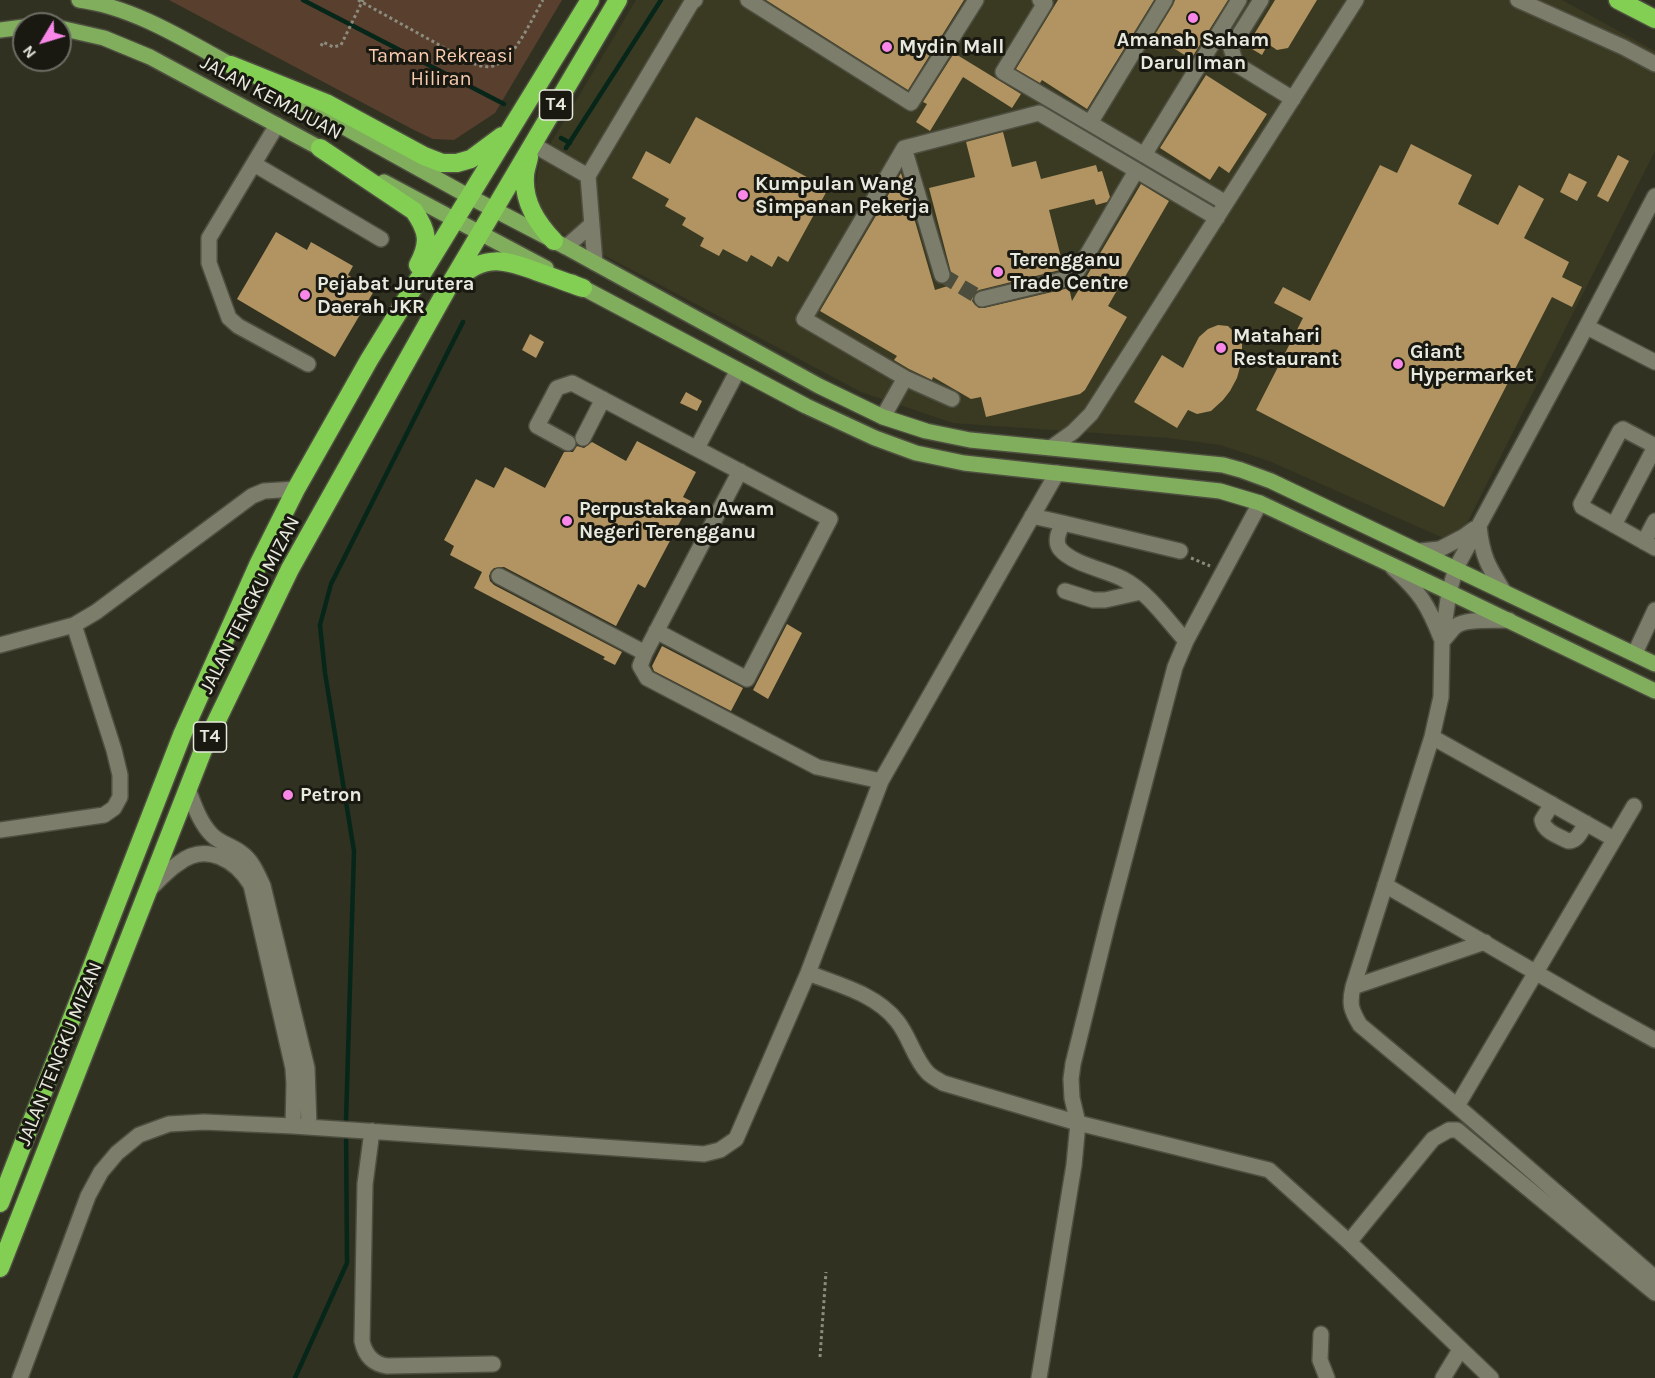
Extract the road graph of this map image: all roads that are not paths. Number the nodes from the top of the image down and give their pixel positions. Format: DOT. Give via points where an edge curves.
graph roads {
  1 [pos="79,0"];
  2 [pos="590,0"];
  3 [pos="618,0"];
  4 [pos="695,0"];
  5 [pos="748,0"];
  6 [pos="976,0"];
  7 [pos="1040,0"];
  8 [pos="1165,0"];
  9 [pos="1239,0"];
  10 [pos="1261,0"];
  11 [pos="1518,0"];
  12 [pos="1618,0"];
  13 [pos="1352,2"];
  14 [pos="122,5"];
  15 [pos="1655,19"];
  16 [pos="72,31"];
  17 [pos="1655,64"];
  18 [pos="231,65"];
  19 [pos="1293,99"];
  20 [pos="518,119"];
  21 [pos="1090,123"];
  22 [pos="277,125"];
  23 [pos="532,144"];
  24 [pos="320,148"];
  25 [pos="903,148"];
  26 [pos="1144,154"];
  27 [pos="254,164"];
  28 [pos="1136,171"];
  29 [pos="588,176"];
  30 [pos="1655,196"];
  31 [pos="470,197"];
  32 [pos="1226,203"];
  33 [pos="494,210"];
  34 [pos="1216,218"];
  35 [pos="455,221"];
  36 [pos="592,224"];
  37 [pos="480,233"];
  38 [pos="381,239"];
  39 [pos="560,244"];
  40 [pos="595,263"];
  41 [pos="942,275"];
  42 [pos="582,288"];
  43 [pos="446,291"];
  44 [pos="982,299"];
  45 [pos="1587,327"];
  46 [pos="369,360"];
  47 [pos="1655,362"];
  48 [pos="308,363"];
  49 [pos="738,370"];
  50 [pos="906,378"];
  51 [pos="603,399"];
  52 [pos="952,399"];
  53 [pos="883,417"];
  54 [pos="1052,447"];
  55 [pos="1655,447"];
  56 [pos="697,448"];
  57 [pos="740,471"];
  58 [pos="1057,473"];
  59 [pos="296,489"];
  60 [pos="1260,503"];
  61 [pos="1032,516"];
  62 [pos="1655,521"];
  63 [pos="1063,523"];
  64 [pos="1614,525"];
  65 [pos="1479,526"];
  66 [pos="1649,545"];
  67 [pos="1179,551"];
  68 [pos="1420,551"];
  69 [pos="1388,563"];
  70 [pos="1456,568"];
  71 [pos="499,576"];
  72 [pos="1065,591"];
  73 [pos="1141,592"];
  74 [pos="1449,592"];
  75 [pos="1504,592"];
  76 [pos="1655,610"];
  77 [pos="1509,620"];
  78 [pos="74,625"];
  79 [pos="656,631"];
  80 [pos="1186,641"];
  81 [pos="1442,641"];
  82 [pos="0,645"];
  83 [pos="645,653"];
  84 [pos="1635,653"];
  85 [pos="1655,663"];
  86 [pos="1655,691"];
  87 [pos="1432,737"];
  88 [pos="881,781"];
  89 [pos="188,789"];
  90 [pos="1552,804"];
  91 [pos="1634,806"];
  92 [pos="1586,823"];
  93 [pos="0,830"];
  94 [pos="1614,839"];
  95 [pos="1385,885"];
  96 [pos="150,889"];
  97 [pos="1485,942"];
  98 [pos="1536,972"];
  99 [pos="808,973"];
  100 [pos="1353,987"];
  101 [pos="1655,1040"];
  102 [pos="1457,1106"];
  103 [pos="1078,1123"];
  104 [pos="301,1127"];
  105 [pos="369,1131"];
  106 [pos="0,1203"];
  107 [pos="1349,1242"];
  108 [pos="0,1268"];
  109 [pos="1655,1278"];
  110 [pos="1655,1293"];
  111 [pos="1321,1334"];
  112 [pos="1460,1350"];
  113 [pos="494,1364"];
  114 [pos="20,1378"];
  115 [pos="1039,1378"];
  116 [pos="1328,1378"];
  117 [pos="1443,1378"];
  118 [pos="1491,1378"];
  1 -- 14 [label="main road, JALAN KEMAJUAN"];
  2 -- 20 [label="highway, JALAN TENGKU MIZAN / T4"];
  3 -- 23 [label="highway, JALAN TENGKU MIZAN / T4"];
  4 -- 29 [label="street"];
  5 -- 6 [label="street" via="911,103"];
  7 -- 21 [label="street" via="1046,3 1003,72"];
  8 -- 21 [label="street"];
  9 -- 26 [label="street"];
  10 -- 19 [label="street" via="1232,48 1236,64"];
  11 -- 17 [label="street"];
  12 -- 15 [label="highway"];
  13 -- 19 [label="street"];
  14 -- 18 [label="main road, JALAN KEMAJUAN"];
  16 -- 22 [label="main road, JALAN KEMAJUAN" via="134,50"];
  18 -- 20 [label="highway" via="326,103 442,163 458,164 471,159 498,140"];
  18 -- 31 [label="main road, JALAN KEMAJUAN"];
  19 -- 32 [label="street"];
  20 -- 31 [label="highway, JALAN TENGKU MIZAN / T4"];
  21 -- 26 [label="street"];
  22 -- 24 [label="main road, JALAN KEMAJUAN"];
  22 -- 27 [label="street"];
  23 -- 29 [label="street"];
  23 -- 33 [label="highway, JALAN TENGKU MIZAN / T4"];
  23 -- 39 [label="highway" via="525,176 526,196 533,215"];
  24 -- 35 [label="main road, JALAN KEMAJUAN"];
  24 -- 46 [label="highway" via="414,211 427,237 425,253"];
  25 -- 28 [label="street" via="1039,113"];
  25 -- 41 [label="street"];
  25 -- 50 [label="street" via="804,319"];
  26 -- 32 [label="street"];
  27 -- 38 [label="street"];
  27 -- 48 [label="street" via="209,238 209,263 229,318"];
  28 -- 34 [label="street"];
  28 -- 44 [label="street" via="1074,277"];
  29 -- 36 [label="street"];
  30 -- 45 [label="street"];
  31 -- 33 [label="main road, JALAN KEMAJUAN"];
  31 -- 35 [label="highway, JALAN TENGKU MIZAN / T4"];
  32 -- 34 [label="street"];
  33 -- 37 [label="highway, JALAN TENGKU MIZAN / T4"];
  33 -- 39 [label="main road, JALAN KEMAJUAN"];
  34 -- 54 [label="street" via="1091,414"];
  35 -- 37 [label="main road, JALAN KEMAJUAN"];
  35 -- 46 [label="highway, JALAN TENGKU MIZAN / T4"];
  36 -- 39 [label="street"];
  36 -- 40 [label="street"];
  37 -- 42 [label="main road, JALAN KEMAJUAN"];
  37 -- 43 [label="highway, JALAN TENGKU MIZAN / T4"];
  39 -- 40 [label="main road, JALAN KEMAJUAN"];
  40 -- 53 [label="main road, JALAN KEMAJUAN"];
  42 -- 43 [label="highway" via="497,261 468,270"];
  42 -- 49 [label="main road, JALAN KEMAJUAN"];
  43 -- 89 [label="highway, JALAN TENGKU MIZAN / T4" via="290,568"];
  45 -- 47 [label="street"];
  45 -- 65 [label="street"];
  46 -- 59 [label="highway, JALAN TENGKU MIZAN / T4"];
  49 -- 56 [label="street"];
  49 -- 58 [label="main road, JALAN KEMAJUAN" via="865,434 916,453 964,463"];
  50 -- 52 [label="street"];
  50 -- 53 [label="street"];
  51 -- 51 [label="street" via="572,382 557,388 537,426 576,440"];
  51 -- 56 [label="street"];
  53 -- 54 [label="main road, JALAN KEMAJUAN" via="970,440"];
  54 -- 68 [label="main road, JALAN KEMAJUAN" via="1241,470"];
  55 -- 64 [label="street"];
  55 -- 64 [label="street" via="1623,429 1620,431 1581,504"];
  56 -- 57 [label="street"];
  57 -- 79 [label="street"];
  57 -- 79 [label="street" via="830,519 747,679"];
  58 -- 60 [label="main road, JALAN KEMAJUAN" via="1220,491"];
  58 -- 61 [label="street"];
  59 -- 78 [label="street" via="264,491 252,496"];
  59 -- 106 [label="highway, JALAN TENGKU MIZAN / T4" via="182,735"];
  60 -- 69 [label="main road, JALAN KEMAJUAN"];
  60 -- 80 [label="street"];
  61 -- 63 [label="street"];
  61 -- 88 [label="street"];
  62 -- 66 [label="street"];
  63 -- 67 [label="street"];
  63 -- 73 [label="street" via="1057,543 1061,550 1124,579"];
  64 -- 66 [label="street"];
  65 -- 68 [label="street" via="1440,549"];
  65 -- 70 [label="street"];
  65 -- 75 [label="street" via="1481,548"];
  68 -- 70 [label="main road, JALAN KEMAJUAN"];
  69 -- 74 [label="main road, JALAN KEMAJUAN"];
  69 -- 81 [label="street" via="1426,604"];
  70 -- 74 [label="street"];
  70 -- 75 [label="main road, JALAN KEMAJUAN"];
  71 -- 83 [label="street"];
  72 -- 73 [label="street" via="1094,600"];
  73 -- 80 [label="street"];
  74 -- 77 [label="main road, JALAN KEMAJUAN"];
  74 -- 81 [label="street"];
  75 -- 84 [label="main road, JALAN KEMAJUAN"];
  76 -- 84 [label="street"];
  77 -- 81 [label="street" via="1461,623"];
  77 -- 86 [label="main road, JALAN KEMAJUAN"];
  78 -- 82 [label="street"];
  78 -- 93 [label="street" via="114,750 120,797 104,815"];
  79 -- 83 [label="street"];
  80 -- 103 [label="street" via="1175,668 1072,1064 1072,1098"];
  81 -- 87 [label="street" via="1441,697"];
  83 -- 88 [label="street" via="640,666 647,678 817,767"];
  84 -- 85 [label="main road, JALAN KEMAJUAN"];
  87 -- 90 [label="street"];
  87 -- 95 [label="street"];
  88 -- 99 [label="street"];
  89 -- 96 [label="highway, JALAN TENGKU MIZAN / T4"];
  89 -- 104 [label="street" via="211,833 247,858 263,886 307,1068"];
  90 -- 92 [label="street"];
  90 -- 92 [label="street" via="1542,820 1546,829 1572,841"];
  91 -- 94 [label="street"];
  92 -- 94 [label="street"];
  94 -- 98 [label="street"];
  95 -- 97 [label="street"];
  95 -- 100 [label="street"];
  96 -- 104 [label="street" via="180,861 206,853 233,864 248,879 293,1068"];
  96 -- 108 [label="highway, JALAN TENGKU MIZAN / T4"];
  97 -- 98 [label="street"];
  97 -- 100 [label="street"];
  98 -- 101 [label="street"];
  98 -- 102 [label="street"];
  99 -- 103 [label="street" via="881,1004 909,1038 916,1058 943,1083"];
  99 -- 105 [label="street" via="736,1139 720,1150 704,1154"];
  100 -- 102 [label="street" via="1350,1001 1360,1025"];
  102 -- 109 [label="street"];
  103 -- 107 [label="street" via="1269,1170"];
  103 -- 115 [label="street"];
  104 -- 105 [label="street"];
  104 -- 114 [label="street" via="169,1124 139,1135 117,1153 88,1196"];
  105 -- 113 [label="street" via="364,1350 378,1365 387,1366"];
  107 -- 110 [label="street" via="1433,1138 1457,1130"];
  107 -- 112 [label="street"];
  111 -- 116 [label="street" via="1320,1360"];
  112 -- 117 [label="street"];
  112 -- 118 [label="street"];
}
